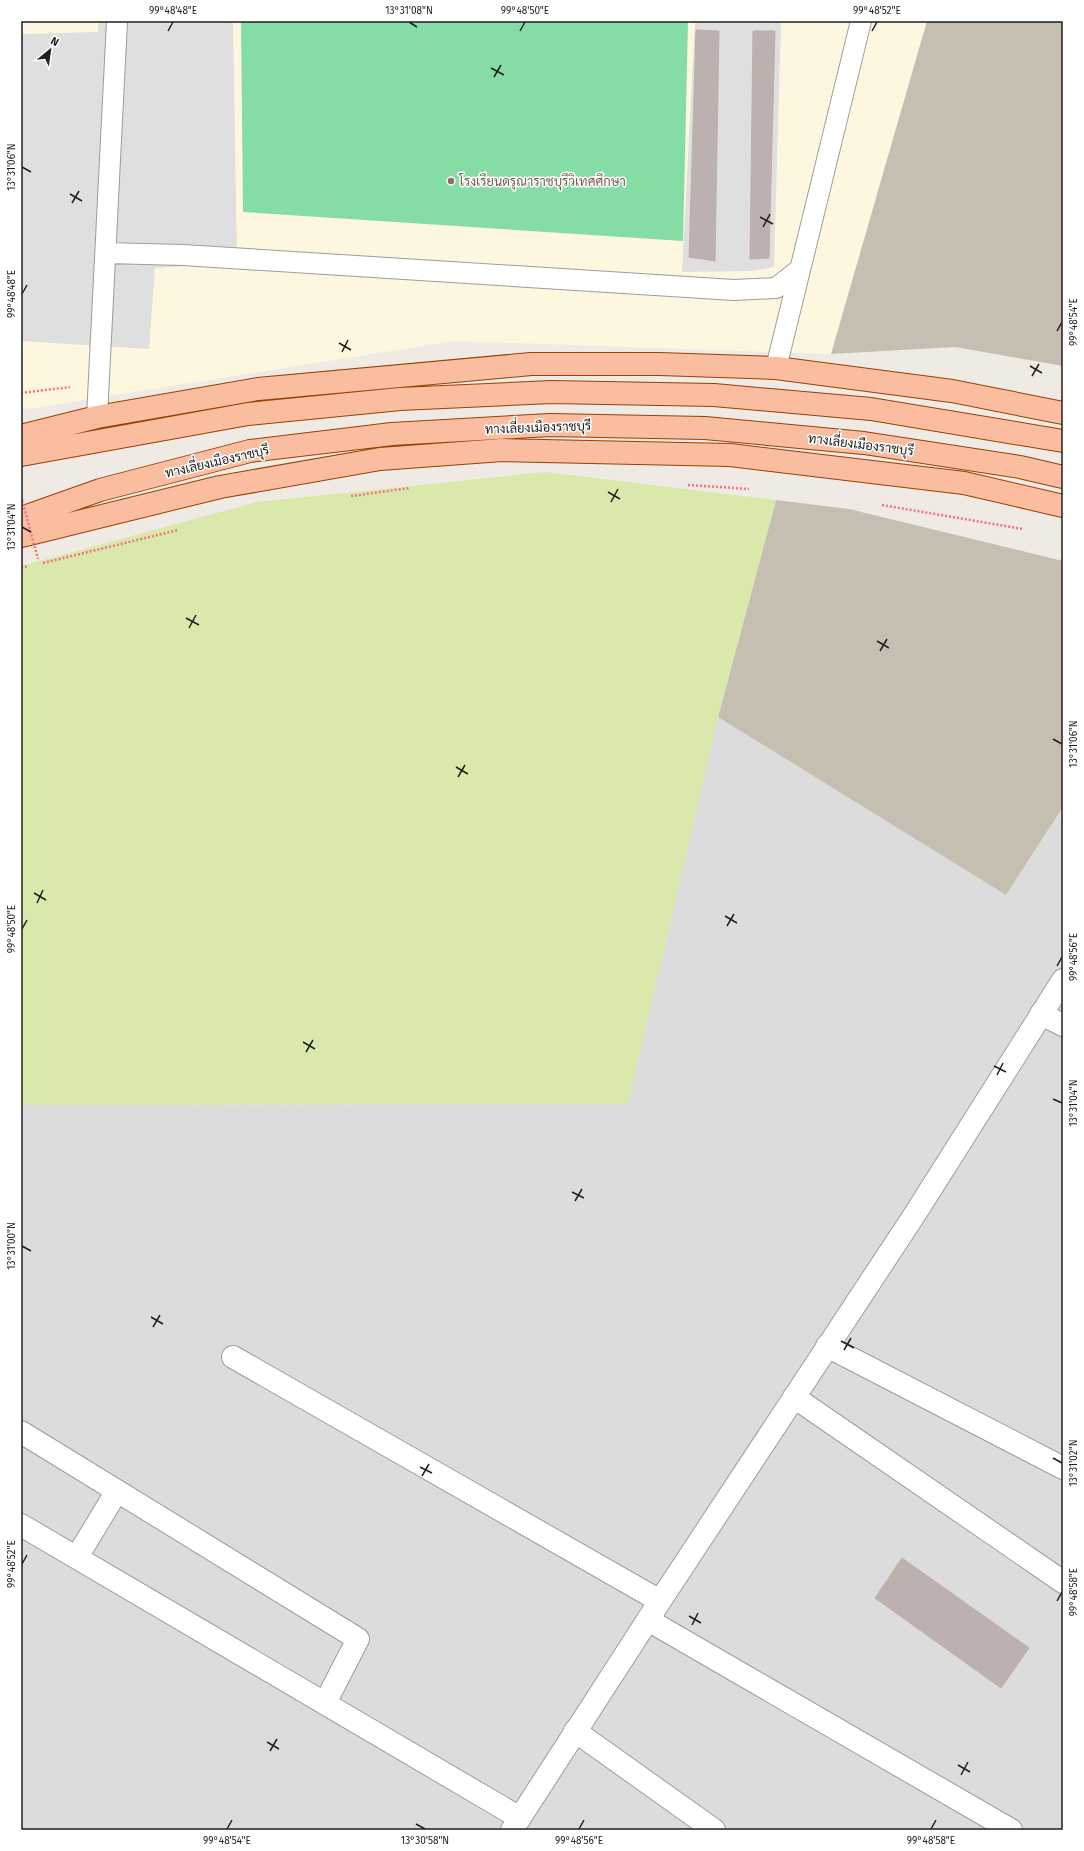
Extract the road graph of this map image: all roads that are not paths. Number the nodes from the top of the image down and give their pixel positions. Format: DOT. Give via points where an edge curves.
graph roads {
  1 [pos="117,21"];
  2 [pos="861,21"];
  3 [pos="106,252"];
  4 [pos="800,270"];
  5 [pos="776,368"];
  6 [pos="1063,413"];
  7 [pos="97,417"];
  8 [pos="21,436"];
  9 [pos="1063,442"];
  10 [pos="21,455"];
  11 [pos="1063,477"];
  12 [pos="1063,506"];
  13 [pos="21,518"];
  14 [pos="21,536"];
  15 [pos="1063,980"];
  16 [pos="1042,1014"];
  17 [pos="1063,1025"];
  18 [pos="827,1346"];
  19 [pos="233,1357"];
  20 [pos="794,1397"];
  21 [pos="21,1432"];
  22 [pos="1063,1468"];
  23 [pos="117,1491"];
  24 [pos="21,1524"];
  25 [pos="77,1557"];
  26 [pos="1063,1582"];
  27 [pos="660,1601"];
  28 [pos="648,1620"];
  29 [pos="325,1703"];
  30 [pos="575,1731"];
  31 [pos="516,1824"];
  32 [pos="714,1830"];
  33 [pos="1011,1830"];
  1 -- 3 [label="lane"];
  2 -- 4 [label="lane"];
  3 -- 4 [label="lane" via="734,290 776,288"];
  3 -- 7 [label="lane"];
  4 -- 5 [label="lane"];
  5 -- 6 [label="main road" via="952,390"];
  5 -- 7 [label="main road" via="659,364 531,364 258,389"];
  7 -- 8 [label="main road"];
  9 -- 10 [label="main road" via="871,409 714,395 551,392 400,399 248,414"];
  11 -- 13 [label="main road, ทางเลี่ยงเมืองราชบุรี" via="1020,467 864,443 705,428 550,425 392,434 250,451 100,490"];
  12 -- 14 [label="main road, ทางเลี่ยงเมืองราชบุรี" via="964,483 730,455 502,450 380,459 227,486"];
  15 -- 16 [label="street"];
  16 -- 17 [label="street"];
  16 -- 18 [label="street" via="915,1214"];
  18 -- 20 [label="street"];
  18 -- 22 [label="street"];
  19 -- 27 [label="street"];
  20 -- 26 [label="street"];
  20 -- 27 [label="street"];
  21 -- 23 [label="street"];
  23 -- 25 [label="street"];
  23 -- 29 [label="street" via="358,1639"];
  24 -- 25 [label="street"];
  25 -- 29 [label="street"];
  27 -- 28 [label="street"];
  28 -- 30 [label="street"];
  28 -- 33 [label="street"];
  29 -- 31 [label="street"];
  30 -- 31 [label="street"];
  30 -- 32 [label="street"];
}
